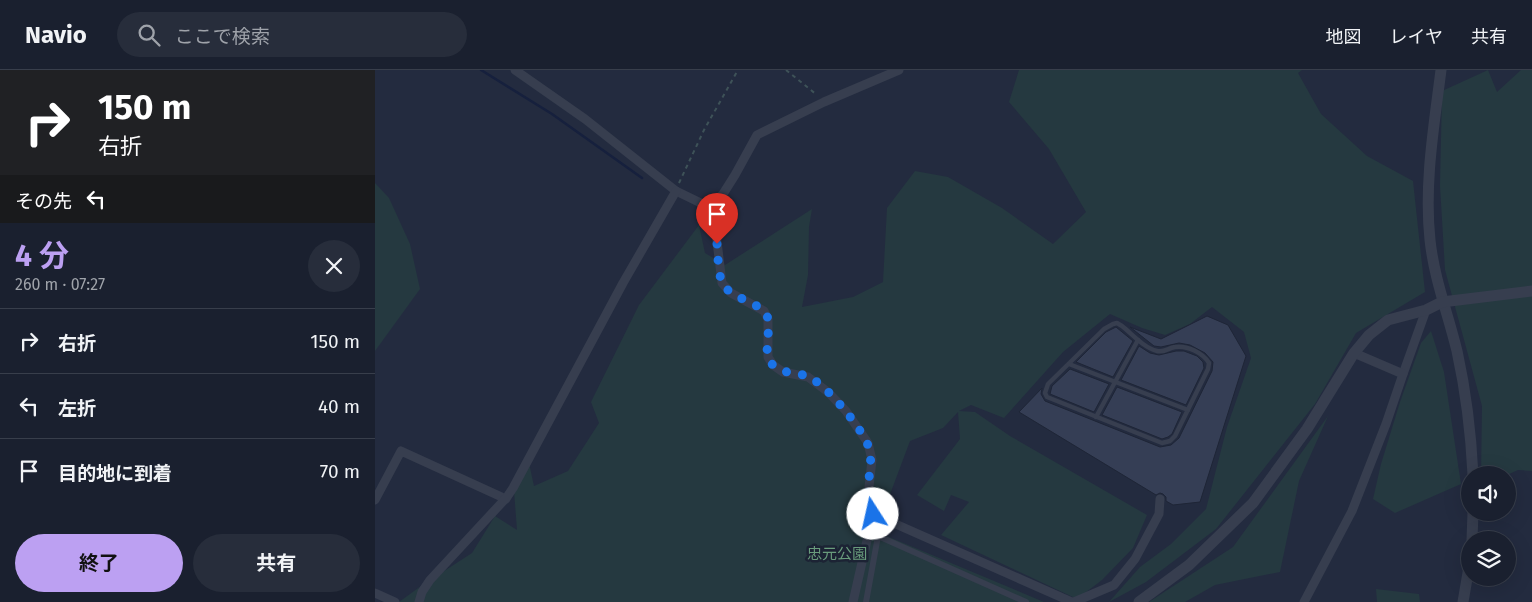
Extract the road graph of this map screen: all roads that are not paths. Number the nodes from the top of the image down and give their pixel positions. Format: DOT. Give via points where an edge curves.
graph roads {
  1 [pos="515,70"];
  2 [pos="899,70"];
  3 [pos="1441,70"];
  4 [pos="676,191"];
  5 [pos="709,206"];
  6 [pos="1532,291"];
  7 [pos="1442,302"];
  8 [pos="1427,310"];
  9 [pos="1138,340"];
  10 [pos="1354,352"];
  11 [pos="1069,364"];
  12 [pos="1403,374"];
  13 [pos="1113,382"];
  14 [pos="1187,410"];
  15 [pos="1096,417"];
  16 [pos="1472,466"];
  17 [pos="506,499"];
  18 [pos="1160,499"];
  19 [pos="375,500"];
  20 [pos="873,514"];
  21 [pos="1466,586"];
  22 [pos="375,593"];
  23 [pos="395,602"];
  24 [pos="419,602"];
  25 [pos="853,602"];
  26 [pos="866,602"];
  27 [pos="1026,602"];
  28 [pos="1073,602"];
  29 [pos="1139,602"];
  30 [pos="1304,602"];
  31 [pos="1463,602"];
  1 -- 4 [label="street" via="585,118"];
  2 -- 5 [label="street" via="757,135 723,194"];
  3 -- 7 [label="street" via="1429,171 1429,213 1430,241"];
  4 -- 5 [label="street"];
  4 -- 17 [label="street"];
  5 -- 20 [label="street" via="715,225 722,283 731,293 764,311 768,319 768,357 773,365 783,372 808,377 828,392 846,411 868,444 871,460 867,496"];
  6 -- 7 [label="street"];
  7 -- 8 [label="street"];
  7 -- 16 [label="street" via="1457,351 1469,416"];
  8 -- 10 [label="street" via="1388,320"];
  8 -- 12 [label="street"];
  9 -- 11 [label="lane" via="1122,326 1113,324 1103,329"];
  9 -- 13 [label="lane"];
  9 -- 14 [label="lane" via="1157,352 1176,347 1189,348 1207,359 1208,369"];
  10 -- 12 [label="street"];
  10 -- 29 [label="street" via="1307,429 1253,503 1189,565"];
  11 -- 13 [label="lane"];
  11 -- 15 [label="lane" via="1048,384 1047,397"];
  12 -- 30 [label="street" via="1352,512"];
  13 -- 14 [label="lane"];
  13 -- 15 [label="lane"];
  14 -- 15 [label="lane" via="1175,436 1162,443"];
  17 -- 19 [label="street" via="401,451"];
  17 -- 24 [label="street" via="430,580"];
  18 -- 28 [label="street" via="1159,514 1135,559 1114,585"];
  20 -- 25 [label="street"];
  20 -- 28 [label="street"];
  21 -- 31 [label="street"];
  22 -- 23 [label="street"];
  26 -- 27 [label="street" via="879,536"];
}
